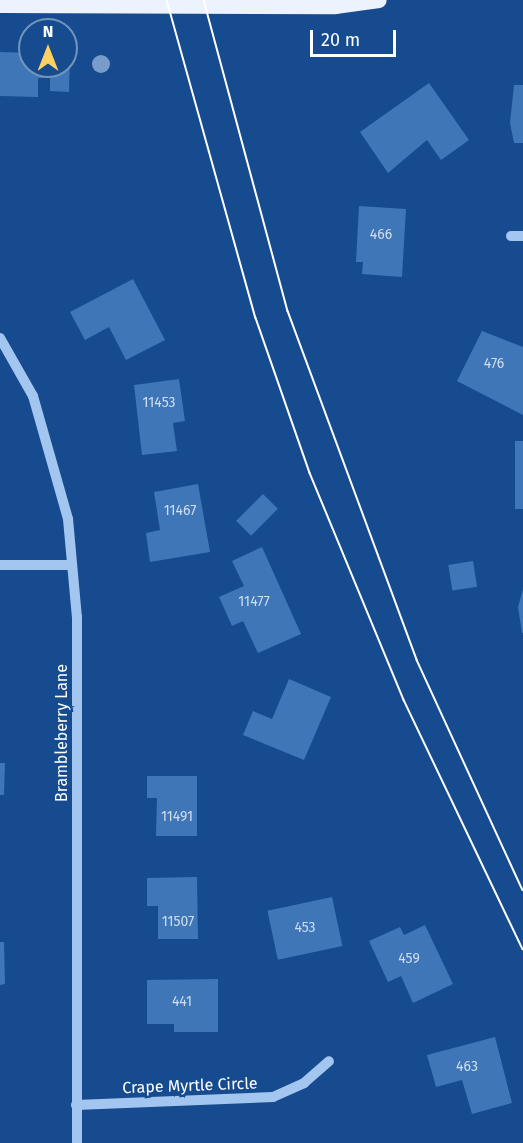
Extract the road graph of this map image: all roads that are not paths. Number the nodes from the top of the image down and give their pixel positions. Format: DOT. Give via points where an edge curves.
graph roads {
  1 [pos="379,0"];
  2 [pos="0,5"];
  3 [pos="511,236"];
  4 [pos="523,236"];
  5 [pos="0,338"];
  6 [pos="0,565"];
  7 [pos="72,565"];
  8 [pos="329,1061"];
  9 [pos="76,1105"];
  10 [pos="76,1143"];
  1 -- 2 [label="main road" via="335,6"];
  3 -- 4 [label="street"];
  5 -- 7 [label="street, Brambleberry Lane" via="33,396 59,475"];
  6 -- 7 [label="street"];
  7 -- 9 [label="street, Brambleberry Lane" via="77,617"];
  8 -- 9 [label="street, Crape Myrtle Circle" via="304,1083 273,1097"];
  9 -- 10 [label="street, Brambleberry Lane"];
}
